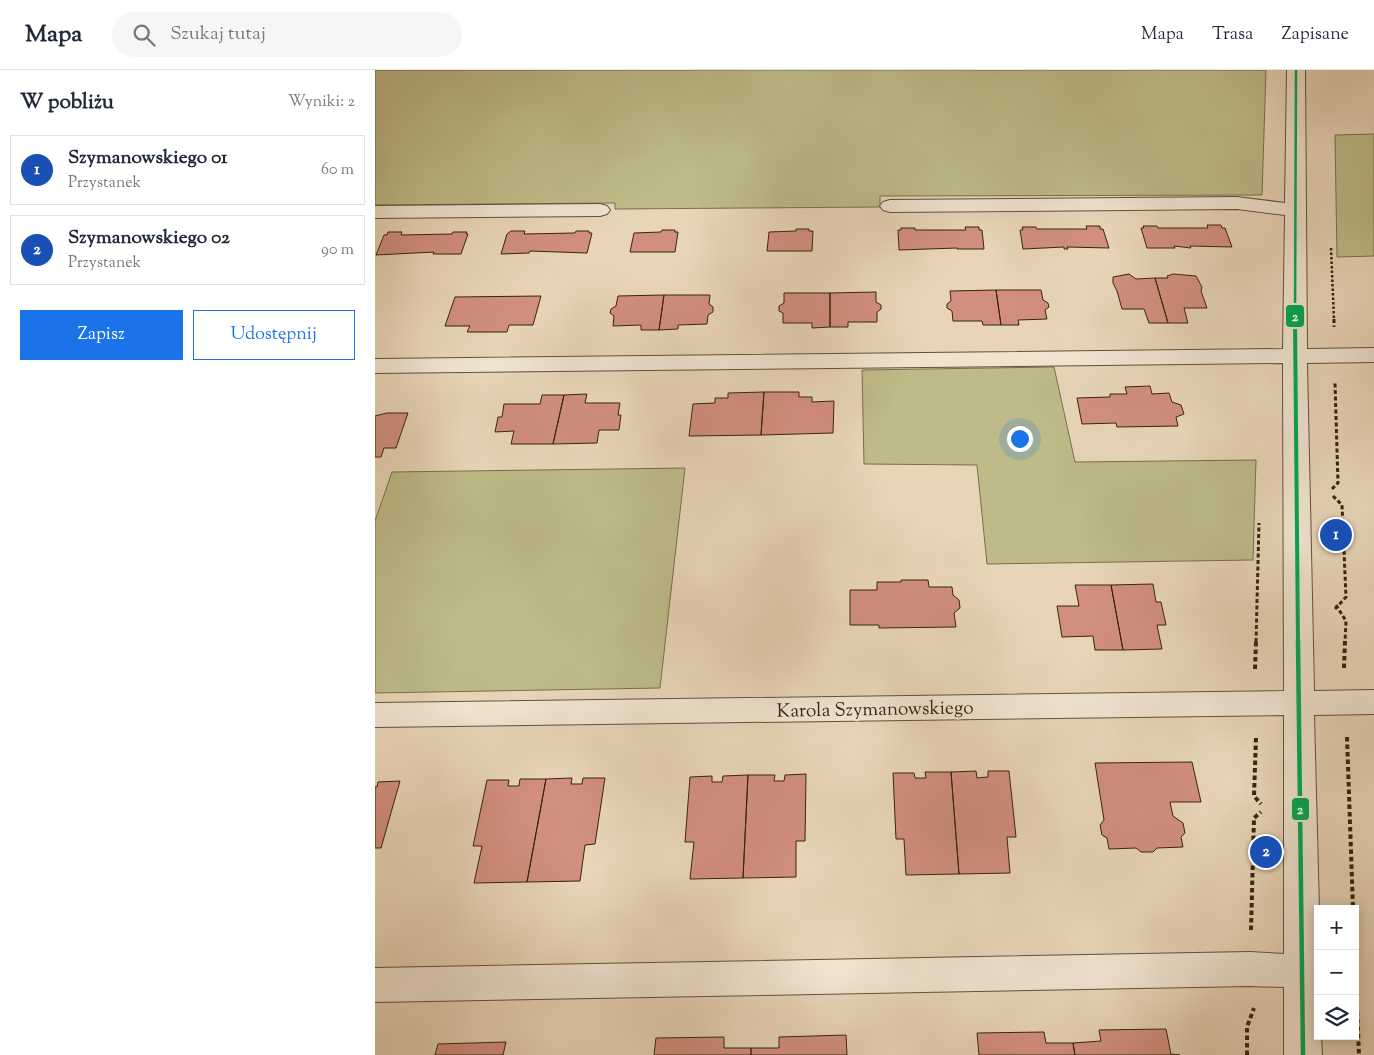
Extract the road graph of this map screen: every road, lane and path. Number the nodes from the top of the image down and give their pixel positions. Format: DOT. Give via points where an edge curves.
graph roads {
  1 [pos="1296,70"];
  2 [pos="890,206"];
  3 [pos="1295,209"];
  4 [pos="600,210"];
  5 [pos="375,212"];
  6 [pos="1374,355"];
  7 [pos="1295,356"];
  8 [pos="375,366"];
  9 [pos="1374,702"];
  10 [pos="1299,703"];
  11 [pos="375,715"];
  12 [pos="1347,732"];
  13 [pos="1353,905"];
  14 [pos="1303,971"];
  15 [pos="375,985"];
  16 [pos="1356,995"];
  17 [pos="1303,1055"];
  18 [pos="1359,1055"];
  1 -- 3 [label="street"];
  2 -- 3 [label="street" via="1237,203"];
  3 -- 7 [label="street"];
  4 -- 5 [label="street"];
  6 -- 7 [label="street"];
  7 -- 8 [label="street"];
  7 -- 10 [label="street"];
  9 -- 10 [label="street, Karola Szymanowskiego"];
  10 -- 11 [label="street, Karola Szymanowskiego"];
  10 -- 14 [label="street"];
  12 -- 13 [label="path"];
  14 -- 15 [label="street" via="1240,969"];
  14 -- 17 [label="street"];
  16 -- 18 [label="path"];
}
